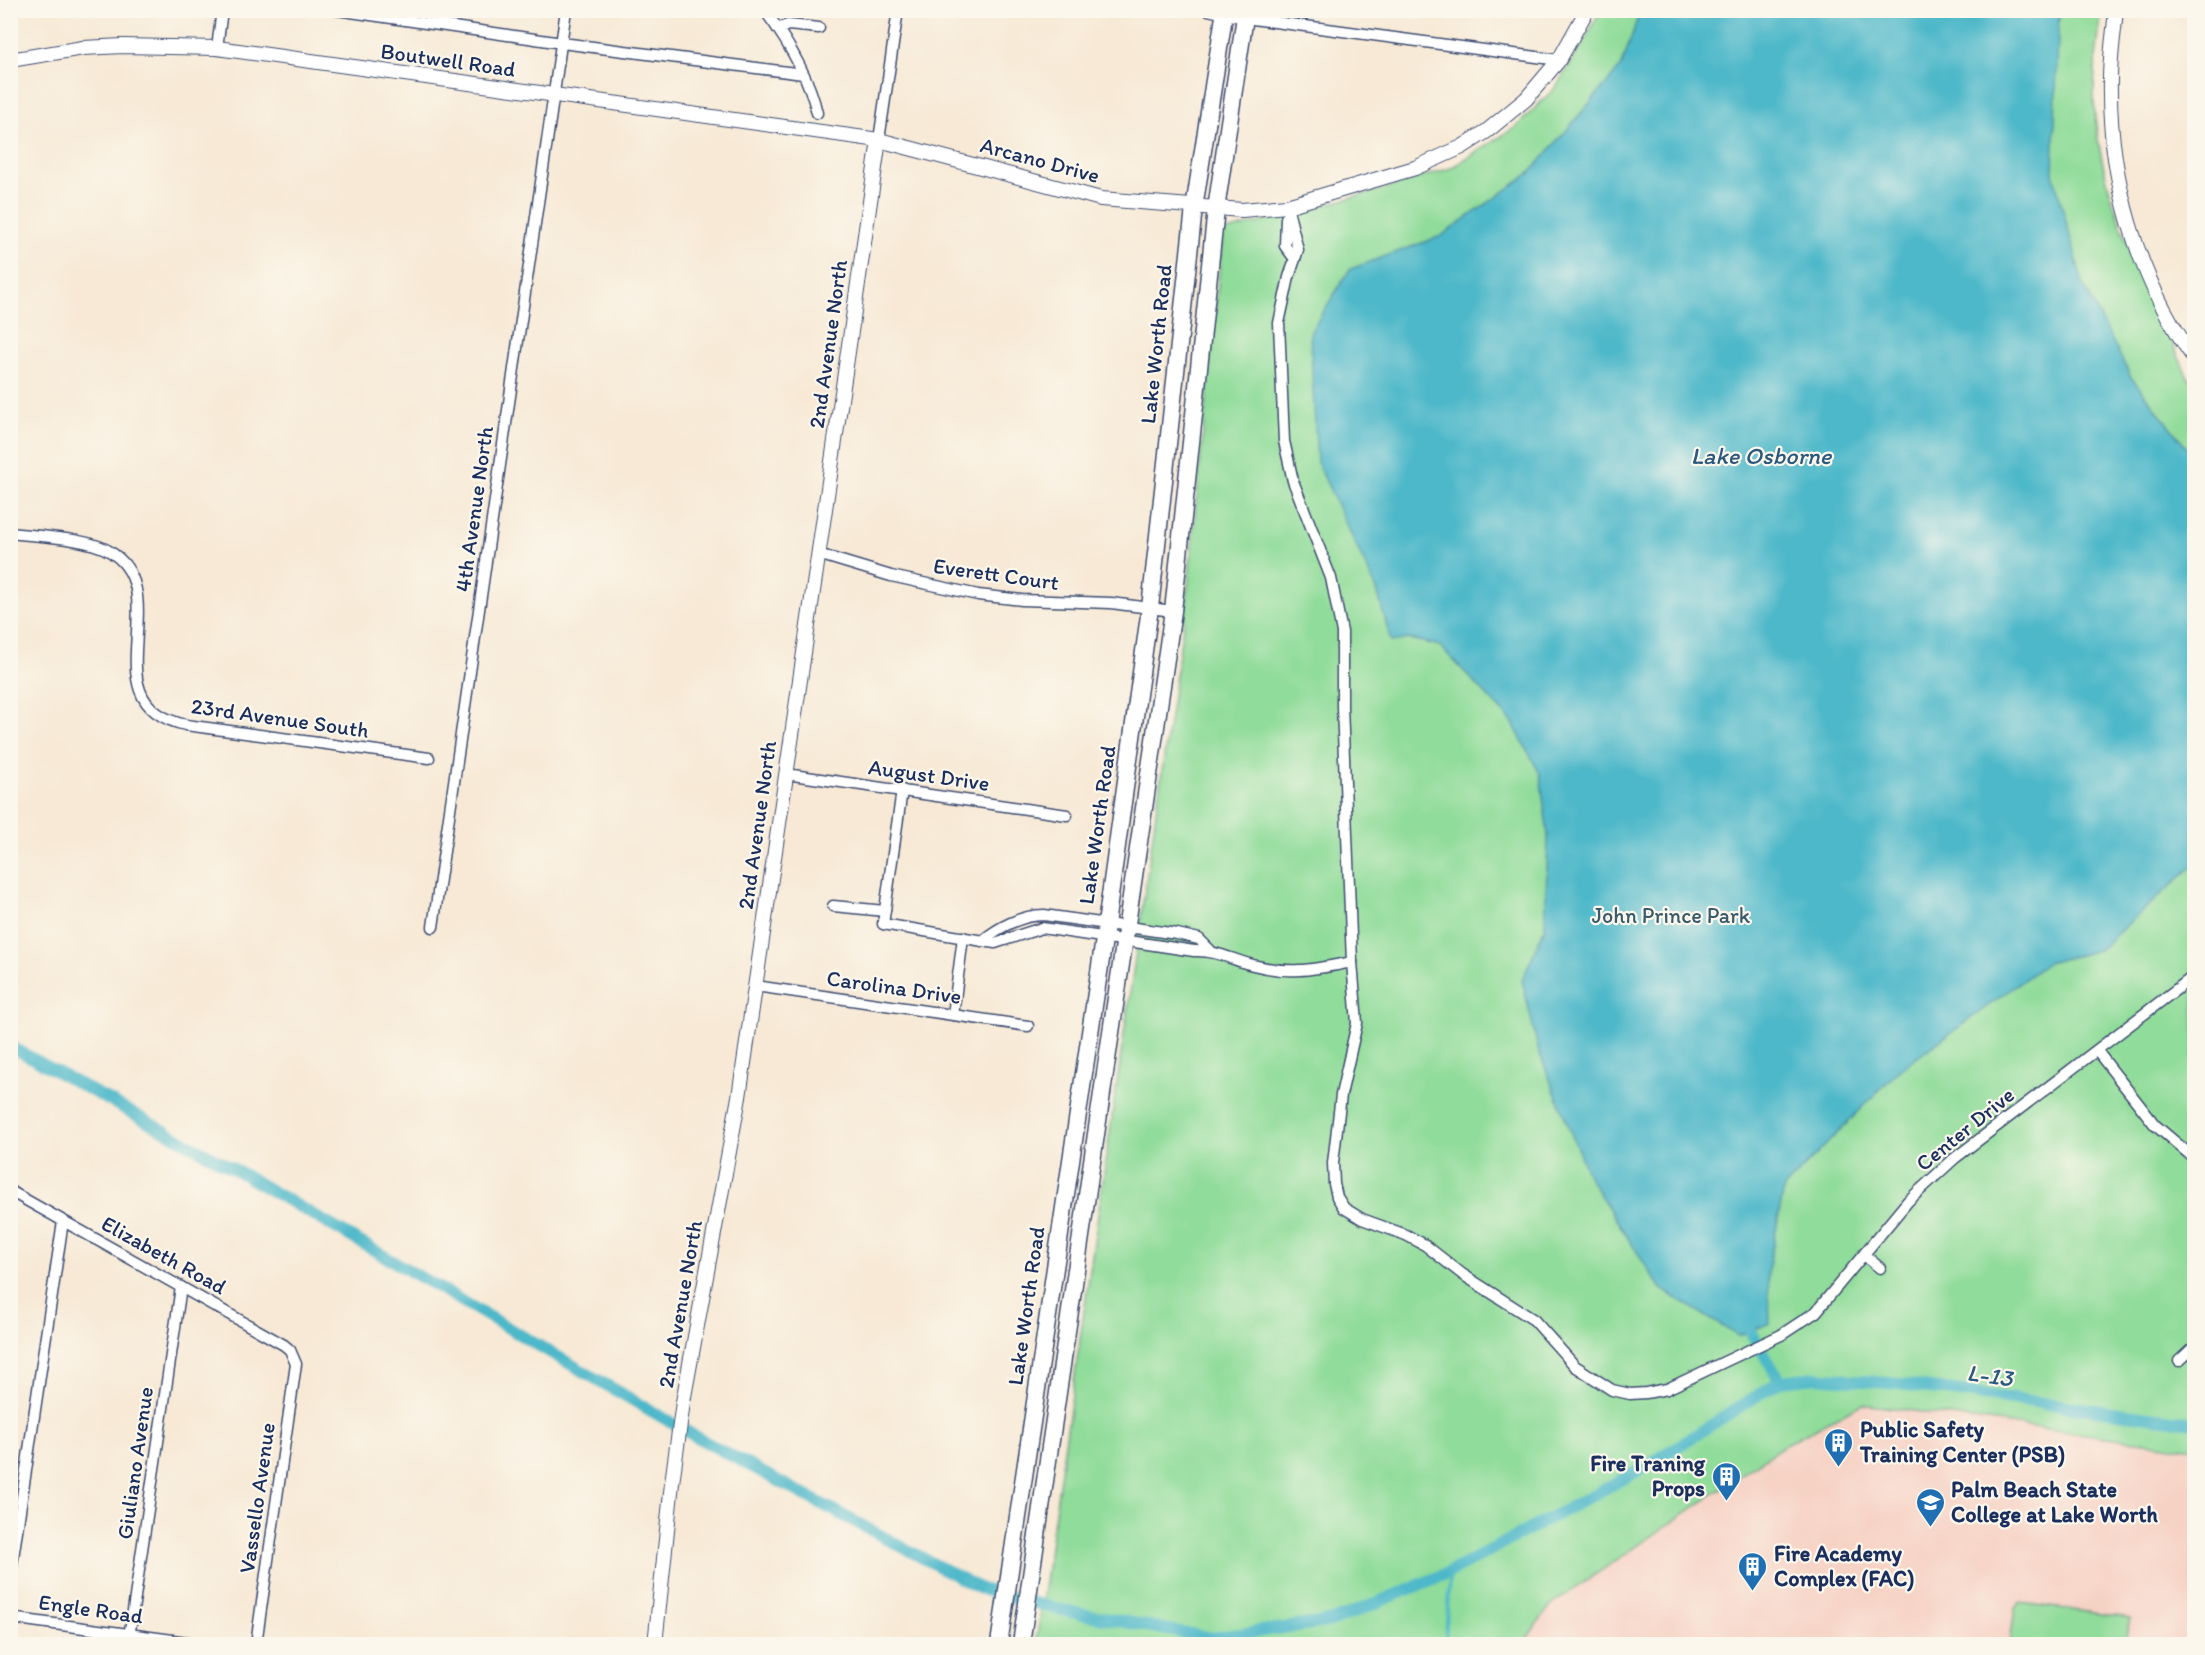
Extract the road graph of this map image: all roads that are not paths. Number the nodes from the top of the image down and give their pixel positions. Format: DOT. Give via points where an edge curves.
graph roads {
  1 [pos="222,10"];
  2 [pos="337,10"];
  3 [pos="566,10"];
  4 [pos="755,10"];
  5 [pos="898,10"];
  6 [pos="1587,10"];
  7 [pos="2116,10"];
  8 [pos="1219,11"];
  9 [pos="1245,14"];
  10 [pos="819,28"];
  11 [pos="778,29"];
  12 [pos="562,43"];
  13 [pos="217,48"];
  14 [pos="10,60"];
  15 [pos="1559,60"];
  16 [pos="803,74"];
  17 [pos="554,96"];
  18 [pos="817,113"];
  19 [pos="879,140"];
  20 [pos="1287,206"];
  21 [pos="1194,208"];
  22 [pos="1216,209"];
  23 [pos="2194,358"];
  24 [pos="10,533"];
  25 [pos="818,554"];
  26 [pos="1150,608"];
  27 [pos="1173,610"];
  28 [pos="429,758"];
  29 [pos="786,774"];
  30 [pos="902,790"];
  31 [pos="1067,815"];
  32 [pos="833,906"];
  33 [pos="885,911"];
  34 [pos="433,927"];
  35 [pos="1105,931"];
  36 [pos="1126,934"];
  37 [pos="963,937"];
  38 [pos="1209,950"];
  39 [pos="1352,962"];
  40 [pos="2194,976"];
  41 [pos="755,986"];
  42 [pos="953,1015"];
  43 [pos="1028,1026"];
  44 [pos="2097,1051"];
  45 [pos="2194,1158"];
  46 [pos="10,1191"];
  47 [pos="63,1221"];
  48 [pos="1864,1256"];
  49 [pos="1880,1268"];
  50 [pos="181,1287"];
  51 [pos="2194,1347"];
  52 [pos="294,1357"];
  53 [pos="2179,1361"];
  54 [pos="1036,1393"];
  55 [pos="1043,1492"];
  56 [pos="10,1578"];
  57 [pos="10,1618"];
  58 [pos="1000,1639"];
  59 [pos="129,1640"];
  60 [pos="1021,1642"];
  61 [pos="202,1644"];
  62 [pos="256,1644"];
  63 [pos="655,1644"];
  1 -- 13 [label="street"];
  2 -- 12 [label="street"];
  3 -- 12 [label="street, 4th Avenue North"];
  4 -- 11 [label="street" via="766,12"];
  5 -- 19 [label="street, 2nd Avenue North"];
  6 -- 15 [label="street, Arcano Drive"];
  7 -- 23 [label="street" via="2110,88 2121,192 2142,260 2160,301"];
  8 -- 9 [label="street"];
  8 -- 21 [label="main road, Lake Worth Road"];
  9 -- 15 [label="street"];
  9 -- 22 [label="main road, Lake Worth Road"];
  10 -- 11 [label="street" via="789,25"];
  11 -- 16 [label="street"];
  12 -- 16 [label="street"];
  12 -- 17 [label="street, 4th Avenue North"];
  13 -- 14 [label="street, Boutwell Road" via="83,48"];
  13 -- 17 [label="street, Boutwell Road"];
  15 -- 20 [label="street, Arcano Drive" via="1504,119 1461,147 1415,168"];
  16 -- 18 [label="street"];
  17 -- 19 [label="street, Boutwell Road"];
  17 -- 34 [label="street, 4th Avenue North"];
  19 -- 21 [label="street, Arcano Drive" via="1101,199"];
  19 -- 25 [label="street, 2nd Avenue North"];
  20 -- 22 [label="street, Arcano Drive"];
  20 -- 39 [label="street" via="1285,246 1294,259 1279,323 1284,441 1293,481 1330,578 1342,632"];
  21 -- 22 [label="street, Arcano Drive"];
  21 -- 26 [label="main road, Lake Worth Road"];
  22 -- 27 [label="main road, Lake Worth Road"];
  24 -- 28 [label="street, 23rd Avenue South" via="94,544 125,564 139,599 136,681 146,702 163,717 186,725"];
  25 -- 26 [label="street, Everett Court" via="891,576 978,595"];
  25 -- 29 [label="street, 2nd Avenue North"];
  26 -- 27 [label="street, Everett Court"];
  26 -- 35 [label="main road, Lake Worth Road"];
  27 -- 36 [label="main road, Lake Worth Road"];
  29 -- 30 [label="street, August Drive"];
  29 -- 41 [label="street, 2nd Avenue North"];
  30 -- 31 [label="street, August Drive"];
  30 -- 33 [label="street"];
  32 -- 33 [label="street"];
  33 -- 37 [label="street" via="883,924"];
  35 -- 36 [label="street"];
  35 -- 36 [label="street"];
  35 -- 37 [label="street" via="1042,928 995,943"];
  35 -- 54 [label="main road, Lake Worth Road"];
  36 -- 38 [label="street" via="1194,951"];
  36 -- 38 [label="street" via="1199,939"];
  36 -- 55 [label="main road, Lake Worth Road"];
  37 -- 42 [label="street"];
  38 -- 39 [label="street" via="1252,965 1285,971 1304,972"];
  39 -- 48 [label="street, Center Drive" via="1357,1023 1341,1095 1333,1163 1336,1190 1344,1208 1425,1245 1534,1320 1575,1366 1612,1390 1630,1394 1667,1389 1782,1335 1816,1312"];
  40 -- 44 [label="street, Center Drive"];
  41 -- 42 [label="street, Carolina Drive"];
  41 -- 63 [label="street, 2nd Avenue North" via="683,1402"];
  42 -- 43 [label="street, Carolina Drive"];
  44 -- 45 [label="street" via="2156,1125"];
  44 -- 48 [label="street, Center Drive" via="1955,1158 1908,1201"];
  46 -- 47 [label="street, Elizabeth Road"];
  47 -- 50 [label="street, Elizabeth Road"];
  47 -- 56 [label="street"];
  48 -- 49 [label="street"];
  50 -- 52 [label="street, Elizabeth Road" via="284,1345"];
  50 -- 59 [label="street, Giuliano Avenue"];
  51 -- 53 [label="street"];
  52 -- 62 [label="street, Vassello Avenue"];
  54 -- 55 [label="main road" via="1042,1415 1039,1470"];
  54 -- 58 [label="main road, Lake Worth Road"];
  55 -- 60 [label="main road, Lake Worth Road"];
  57 -- 59 [label="street, Engle Road"];
  59 -- 61 [label="street, Engle Road"];
}
